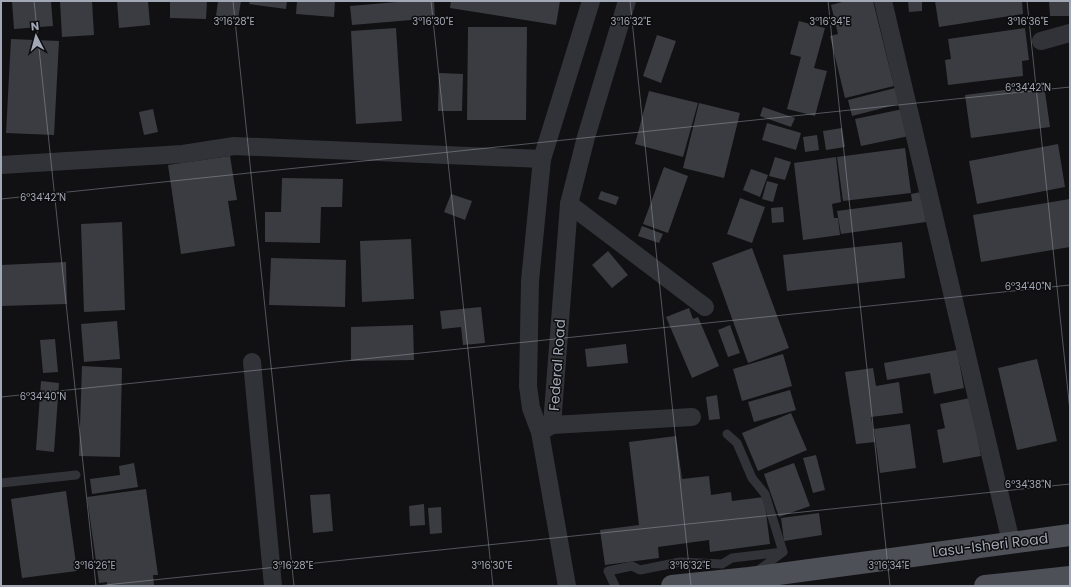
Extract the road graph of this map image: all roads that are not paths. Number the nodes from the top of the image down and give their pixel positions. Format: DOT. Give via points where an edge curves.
graph roads {
  1 [pos="591,1"];
  2 [pos="627,1"];
  3 [pos="883,1"];
  4 [pos="1070,33"];
  5 [pos="1041,41"];
  6 [pos="542,159"];
  7 [pos="1,164"];
  8 [pos="568,204"];
  9 [pos="706,307"];
  10 [pos="252,362"];
  11 [pos="692,417"];
  12 [pos="546,429"];
  13 [pos="727,434"];
  14 [pos="76,475"];
  15 [pos="1,483"];
  16 [pos="1070,534"];
  17 [pos="1011,542"];
  18 [pos="783,552"];
  19 [pos="1070,577"];
  20 [pos="748,578"];
  21 [pos="273,586"];
  22 [pos="568,586"];
  23 [pos="615,586"];
  24 [pos="672,586"];
  25 [pos="985,586"];
  1 -- 6 [label="street, Federal Road"];
  2 -- 8 [label="street, Federal Road"];
  3 -- 17 [label="street"];
  4 -- 5 [label="street"];
  6 -- 7 [label="street" via="234,146 183,154"];
  6 -- 12 [label="street, Federal Road" via="530,281 528,386 531,408"];
  8 -- 9 [label="street"];
  8 -- 12 [label="street, Federal Road"];
  10 -- 21 [label="street"];
  11 -- 12 [label="street"];
  12 -- 22 [label="street"];
  13 -- 18 [label="lane" via="736,443 752,478 766,494"];
  14 -- 15 [label="lane"];
  16 -- 17 [label="main road, Lasu-Isheri Road"];
  17 -- 20 [label="main road, Lasu-Isheri Road"];
  18 -- 20 [label="lane"];
  18 -- 23 [label="lane" via="732,558 722,564 680,562 640,570 632,566 608,571"];
  19 -- 25 [label="main road"];
  20 -- 24 [label="main road, Lasu-Isheri Road"];
}
